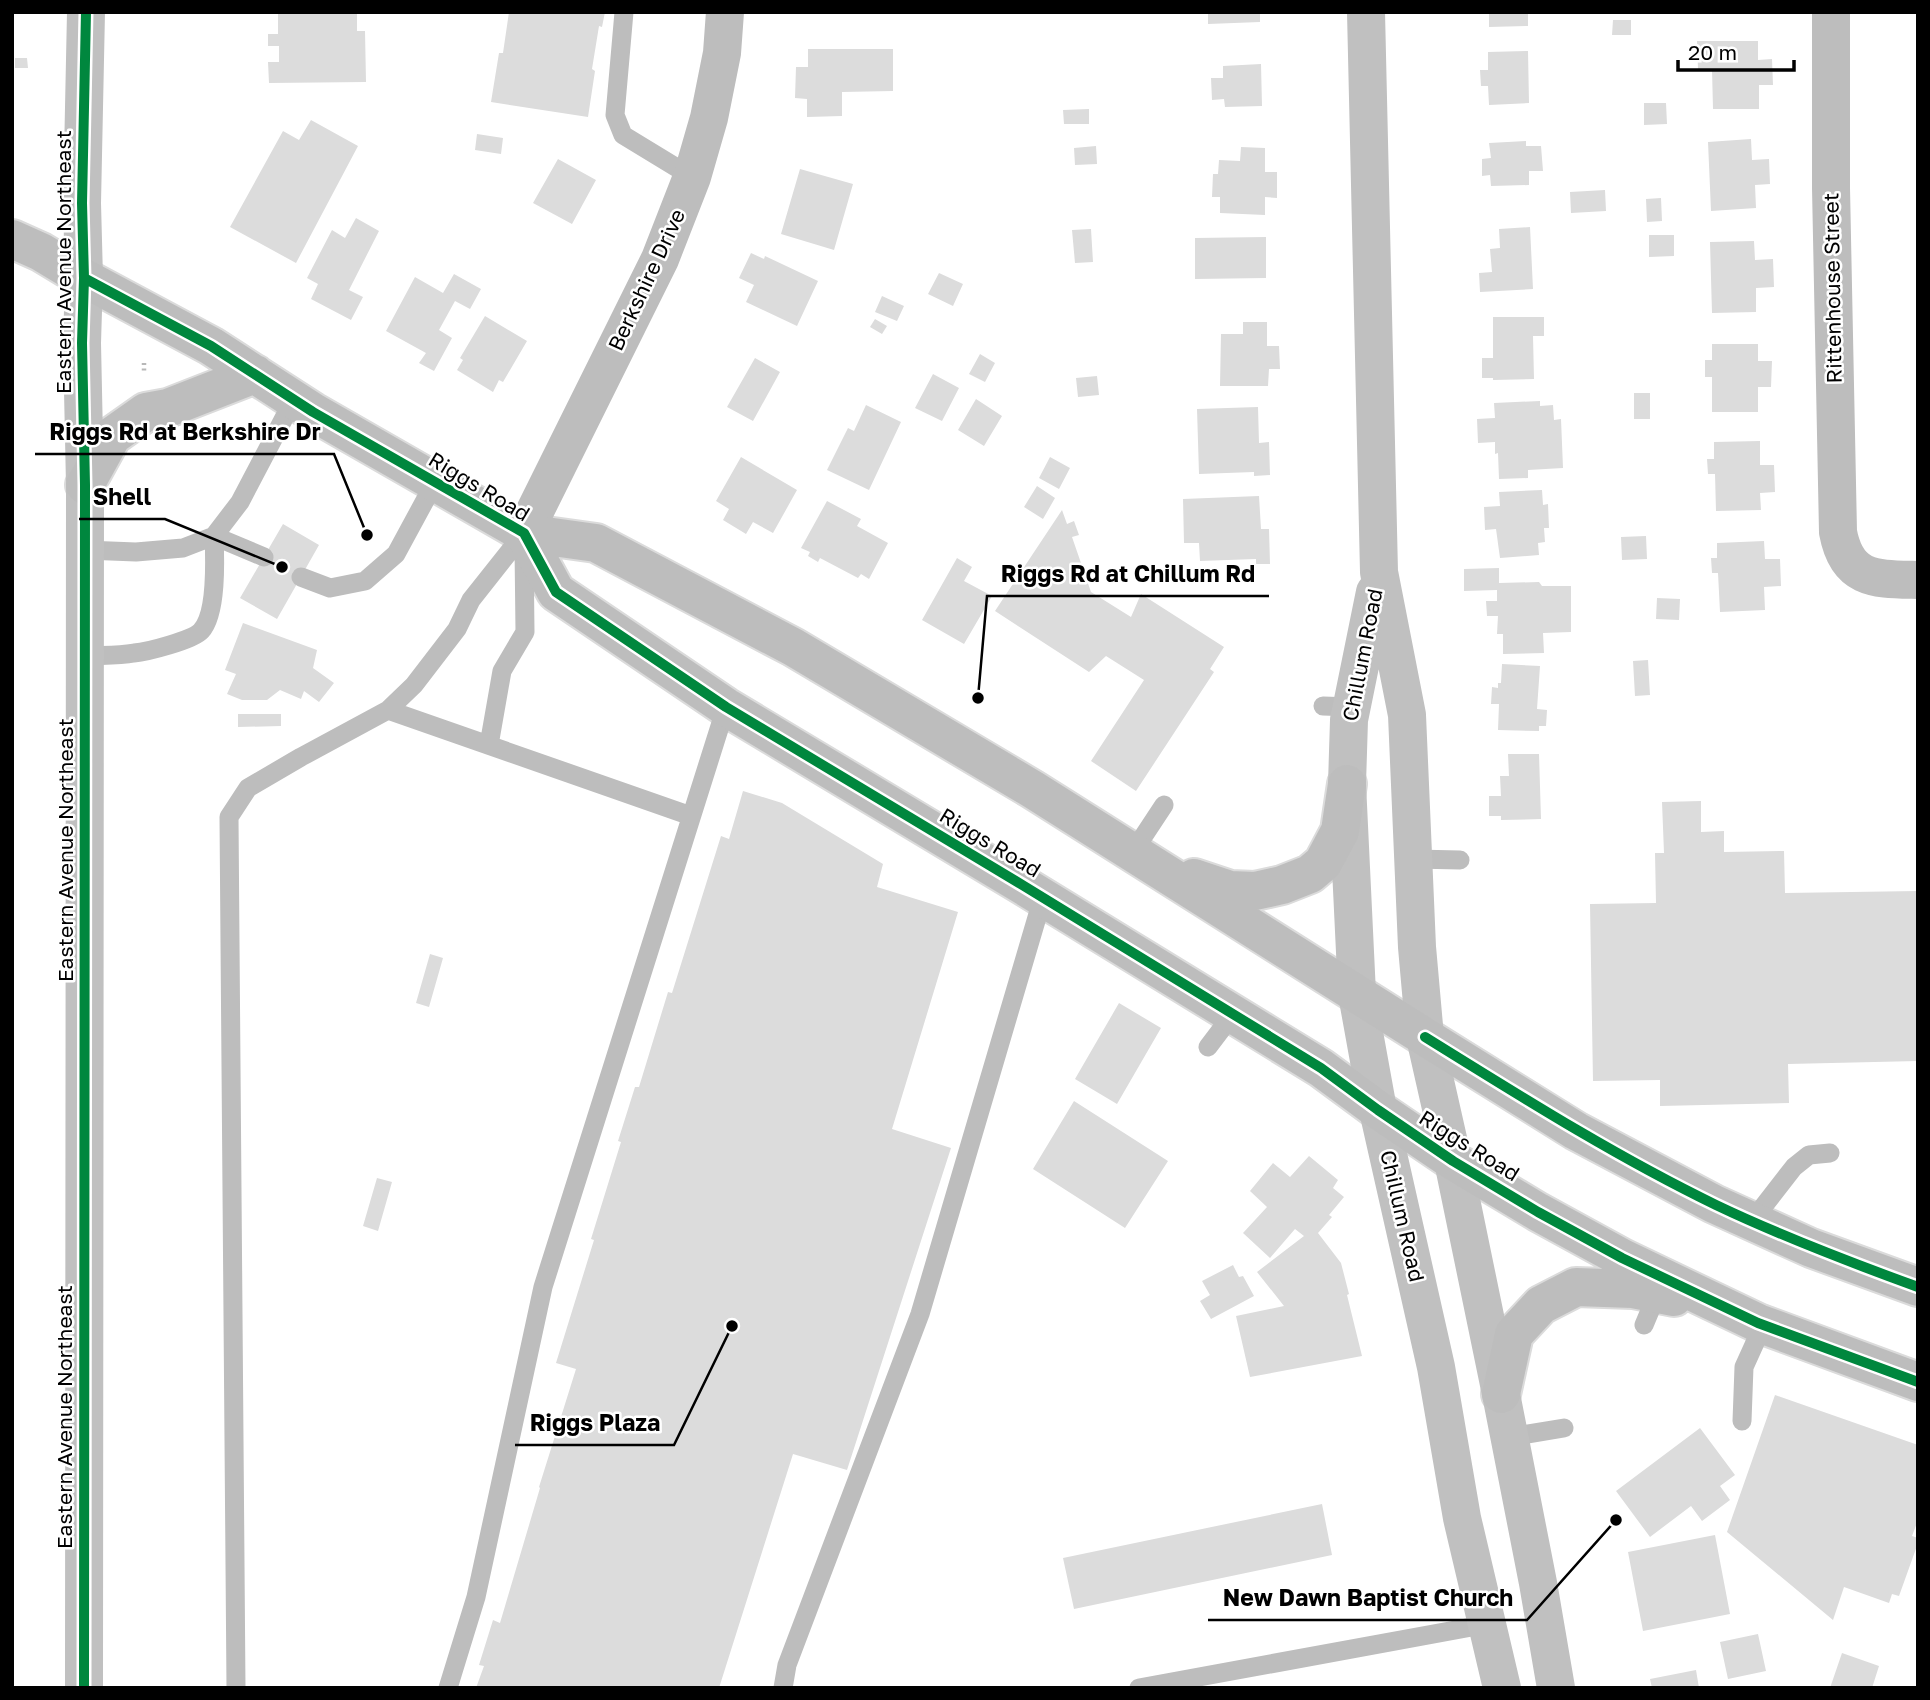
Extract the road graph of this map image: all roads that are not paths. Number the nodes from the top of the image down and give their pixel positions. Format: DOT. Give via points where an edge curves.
graph roads {
  1 [pos="624,12"];
  2 [pos="725,12"];
  3 [pos="1366,12"];
  4 [pos="1831,12"];
  5 [pos="79,13"];
  6 [pos="692,177"];
  7 [pos="12,239"];
  8 [pos="83,278"];
  9 [pos="255,374"];
  10 [pos="293,399"];
  11 [pos="435,482"];
  12 [pos="85,485"];
  13 [pos="524,533"];
  14 [pos="214,536"];
  15 [pos="85,550"];
  16 [pos="264,556"];
  17 [pos="1379,572"];
  18 [pos="301,578"];
  19 [pos="1918,580"];
  20 [pos="85,656"];
  21 [pos="726,707"];
  22 [pos="388,710"];
  23 [pos="489,746"];
  24 [pos="1347,784"];
  25 [pos="1164,805"];
  26 [pos="691,816"];
  27 [pos="1144,859"];
  28 [pos="1414,859"];
  29 [pos="1460,860"];
  30 [pos="1043,897"];
  31 [pos="1357,994"];
  32 [pos="1233,1014"];
  33 [pos="1425,1037"];
  34 [pos="1208,1047"];
  35 [pos="1378,1110"];
  36 [pos="1830,1153"];
  37 [pos="1453,1160"];
  38 [pos="1752,1221"];
  39 [pos="1918,1287"];
  40 [pos="1728,1309"];
  41 [pos="1763,1325"];
  42 [pos="1918,1382"];
  43 [pos="1502,1394"];
  44 [pos="1742,1421"];
  45 [pos="1564,1429"];
  46 [pos="1510,1437"];
  47 [pos="1488,1624"];
  48 [pos="84,1688"];
  49 [pos="236,1688"];
  50 [pos="448,1688"];
  51 [pos="783,1688"];
  52 [pos="1139,1688"];
  53 [pos="1502,1688"];
  54 [pos="1556,1688"];
  1 -- 6 [label="lane" via="615,116 623,135"];
  2 -- 6 [label="main road, Berkshire Drive" via="709,118"];
  3 -- 17 [label="street, Chillum Road"];
  4 -- 19 [label="main road, Rittenhouse Street" via="1838,532 1841,549 1862,572"];
  5 -- 8 [label="street, Eastern Avenue Northeast"];
  6 -- 13 [label="main road, Berkshire Drive" via="660,259"];
  7 -- 8 [label="main road, Riggs Road"];
  8 -- 9 [label="main road, Riggs Road"];
  8 -- 12 [label="street, Eastern Avenue Northeast"];
  9 -- 10 [label="main road, Riggs Road"];
  9 -- 12 [label="main road" via="146,412 112,436"];
  10 -- 11 [label="main road, Riggs Road"];
  10 -- 14 [label="lane" via="240,502"];
  11 -- 13 [label="main road, Riggs Road"];
  11 -- 18 [label="lane" via="396,554 365,581 330,588"];
  12 -- 15 [label="street, Eastern Avenue Northeast"];
  13 -- 21 [label="main road, Riggs Road" via="556,592"];
  13 -- 22 [label="lane" via="471,600 450,639"];
  13 -- 23 [label="lane" via="525,632 502,670"];
  13 -- 27 [label="main road, Riggs Road" via="596,543 707,601 805,654"];
  14 -- 15 [label="lane" via="183,548"];
  14 -- 16 [label="lane"];
  14 -- 20 [label="lane" via="211,610 201,631 136,653"];
  15 -- 20 [label="street, Eastern Avenue Northeast"];
  17 -- 24 [label="street, Chillum Road" via="1338,707 1349,720"];
  17 -- 28 [label="street, Chillum Road" via="1407,715"];
  20 -- 48 [label="street, Eastern Avenue Northeast"];
  21 -- 26 [label="lane"];
  21 -- 30 [label="main road, Riggs Road"];
  22 -- 23 [label="lane"];
  22 -- 49 [label="lane" via="248,788 229,817"];
  23 -- 26 [label="lane"];
  24 -- 27 [label="main road" via="1340,831 1323,863 1310,874 1282,885 1230,890"];
  24 -- 31 [label="street, Chillum Road"];
  25 -- 27 [label="lane"];
  26 -- 50 [label="lane" via="543,1287 476,1597"];
  27 -- 31 [label="main road, Riggs Road"];
  28 -- 29 [label="lane"];
  28 -- 33 [label="street, Chillum Road"];
  30 -- 32 [label="main road, Riggs Road"];
  30 -- 51 [label="lane" via="920,1314 787,1665"];
  31 -- 33 [label="main road, Riggs Road"];
  31 -- 35 [label="street, Chillum Road"];
  32 -- 34 [label="lane"];
  32 -- 35 [label="main road, Riggs Road" via="1321,1068"];
  33 -- 37 [label="street, Chillum Road"];
  33 -- 38 [label="main road, Riggs Road" via="1576,1131"];
  35 -- 37 [label="main road, Riggs Road"];
  35 -- 47 [label="street, Chillum Road" via="1436,1367 1438,1450 1462,1518"];
  36 -- 38 [label="lane" via="1809,1155 1794,1167"];
  37 -- 40 [label="main road, Riggs Road" via="1622,1258"];
  37 -- 43 [label="street, Chillum Road"];
  38 -- 39 [label="main road, Riggs Road"];
  40 -- 41 [label="main road, Riggs Road"];
  40 -- 43 [label="main road" via="1650,1309 1633,1289 1576,1287 1541,1305 1514,1334"];
  41 -- 42 [label="main road, Riggs Road"];
  41 -- 44 [label="lane" via="1744,1367"];
  43 -- 46 [label="street, Chillum Road"];
  45 -- 46 [label="lane"];
  46 -- 54 [label="street, Chillum Road"];
  47 -- 52 [label="lane"];
  47 -- 53 [label="street, Chillum Road"];
}
